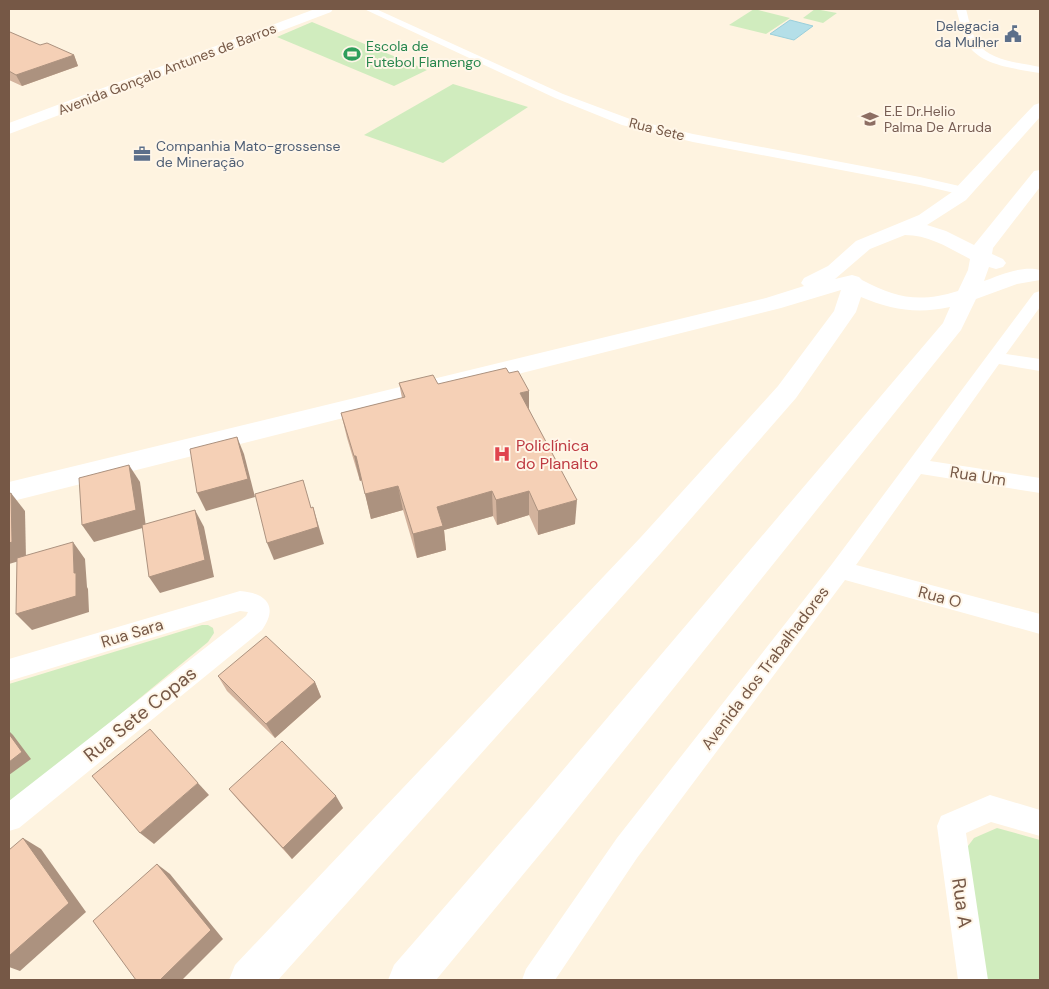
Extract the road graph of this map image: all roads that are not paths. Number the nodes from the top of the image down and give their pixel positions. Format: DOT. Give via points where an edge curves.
graph roads {
  1 [pos="326,9"];
  2 [pos="369,9"];
  3 [pos="961,9"];
  4 [pos="1040,70"];
  5 [pos="1040,108"];
  6 [pos="9,129"];
  7 [pos="1040,175"];
  8 [pos="964,191"];
  9 [pos="900,230"];
  10 [pos="980,256"];
  11 [pos="851,275"];
  12 [pos="1038,276"];
  13 [pos="968,295"];
  14 [pos="1040,296"];
  15 [pos="995,358"];
  16 [pos="1040,365"];
  17 [pos="916,466"];
  18 [pos="1040,486"];
  19 [pos="9,492"];
  20 [pos="840,570"];
  21 [pos="256,604"];
  22 [pos="1040,624"];
  23 [pos="9,670"];
  24 [pos="9,818"];
  25 [pos="1040,823"];
  26 [pos="250,980"];
  27 [pos="409,980"];
  28 [pos="536,980"];
  29 [pos="973,980"];
  1 -- 6 [label="main road, Avenida Gonçalo Antunes de Barros"];
  2 -- 8 [label="street, Rua Sete" via="559,96 626,122"];
  3 -- 4 [label="street" via="977,50"];
  5 -- 8 [label="main road"];
  7 -- 10 [label="main road" via="988,240"];
  8 -- 9 [label="main road" via="931,216"];
  9 -- 10 [label="main road" via="936,234"];
  9 -- 11 [label="main road" via="855,251"];
  10 -- 12 [label="main road"];
  10 -- 13 [label="main road"];
  11 -- 13 [label="main road" via="883,300 905,305"];
  11 -- 19 [label="main road" via="773,303"];
  11 -- 26 [label="main road" via="845,312 787,392 651,545"];
  12 -- 13 [label="main road" via="1009,278"];
  13 -- 27 [label="main road" via="953,325"];
  14 -- 15 [label="street, Avenida dos Trabalhadores"];
  15 -- 16 [label="street"];
  15 -- 17 [label="street, Avenida dos Trabalhadores"];
  17 -- 18 [label="street, Rua Um"];
  17 -- 20 [label="street, Avenida dos Trabalhadores"];
  20 -- 22 [label="street, Rua O"];
  20 -- 28 [label="street, Avenida dos Trabalhadores" via="627,848"];
  21 -- 23 [label="street, Rua Sara" via="240,601"];
  21 -- 24 [label="street, Rua Sete Copas" via="259,613 254,623"];
  25 -- 29 [label="street, Rua A" via="990,808 951,826"];
}
